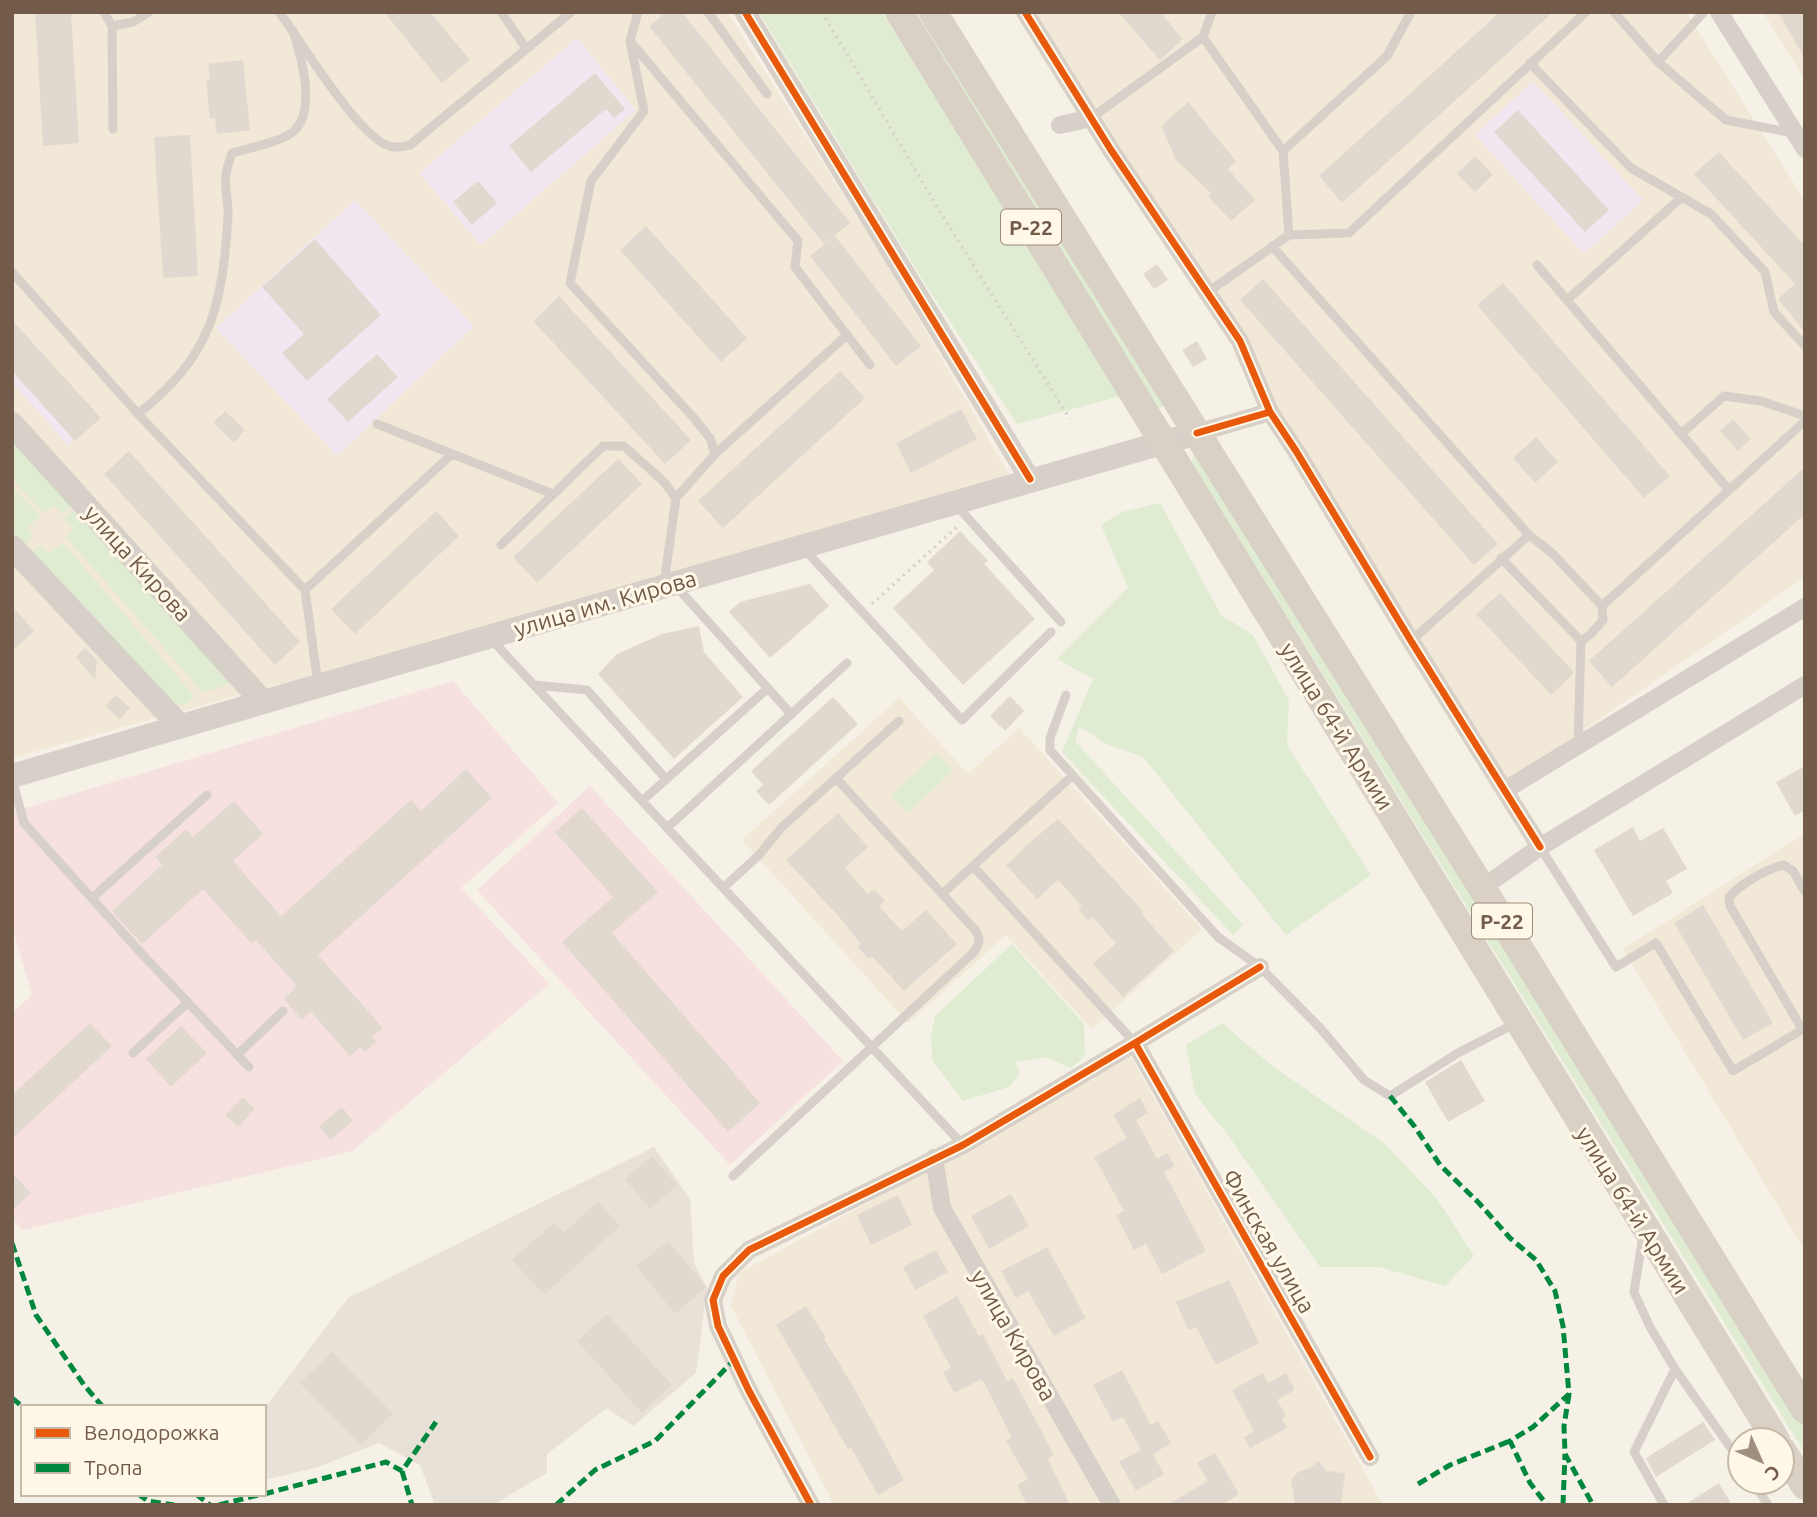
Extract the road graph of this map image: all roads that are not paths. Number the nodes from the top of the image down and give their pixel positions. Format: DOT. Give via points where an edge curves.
graph roads {
  1 [pos="104,12"];
  2 [pos="149,12"];
  3 [pos="279,12"];
  4 [pos="500,12"];
  5 [pos="570,12"];
  6 [pos="638,12"];
  7 [pos="708,12"];
  8 [pos="745,12"];
  9 [pos="899,12"];
  10 [pos="933,12"];
  11 [pos="1025,12"];
  12 [pos="1212,12"];
  13 [pos="1411,12"];
  14 [pos="1586,12"];
  15 [pos="1614,12"];
  16 [pos="1704,12"];
  17 [pos="1719,12"];
  18 [pos="112,26"];
  19 [pos="293,31"];
  20 [pos="1203,37"];
  21 [pos="630,41"];
  22 [pos="526,48"];
  23 [pos="1658,62"];
  24 [pos="1530,63"];
  25 [pos="767,94"];
  26 [pos="1091,118"];
  27 [pos="1060,125"];
  28 [pos="113,129"];
  29 [pos="1795,134"];
  30 [pos="1805,149"];
  31 [pos="1283,151"];
  32 [pos="1682,197"];
  33 [pos="1289,235"];
  34 [pos="1272,246"];
  35 [pos="1537,265"];
  36 [pos="12,272"];
  37 [pos="1208,292"];
  38 [pos="1567,300"];
  39 [pos="848,335"];
  40 [pos="1805,346"];
  41 [pos="870,365"];
  42 [pos="1270,412"];
  43 [pos="138,414"];
  44 [pos="1805,416"];
  45 [pos="1805,421"];
  46 [pos="12,424"];
  47 [pos="377,424"];
  48 [pos="1197,433"];
  49 [pos="1681,434"];
  50 [pos="1163,441"];
  51 [pos="452,454"];
  52 [pos="715,454"];
  53 [pos="1030,479"];
  54 [pos="1729,490"];
  55 [pos="553,494"];
  56 [pos="676,498"];
  57 [pos="961,510"];
  58 [pos="1529,535"];
  59 [pos="501,545"];
  60 [pos="802,546"];
  61 [pos="14,551"];
  62 [pos="1501,558"];
  63 [pos="669,584"];
  64 [pos="305,590"];
  65 [pos="1602,606"];
  66 [pos="1805,607"];
  67 [pos="1061,622"];
  68 [pos="1051,632"];
  69 [pos="488,636"];
  70 [pos="1411,641"];
  71 [pos="1581,641"];
  72 [pos="847,663"];
  73 [pos="534,685"];
  74 [pos="1805,685"];
  75 [pos="318,686"];
  76 [pos="768,688"];
  77 [pos="1066,695"];
  78 [pos="263,702"];
  79 [pos="792,714"];
  80 [pos="899,721"];
  81 [pos="180,726"];
  82 [pos="1578,747"];
  83 [pos="1072,776"];
  84 [pos="12,778"];
  85 [pos="836,778"];
  86 [pos="666,779"];
  87 [pos="1505,790"];
  88 [pos="207,795"];
  89 [pos="642,802"];
  90 [pos="667,828"];
  91 [pos="1540,848"];
  92 [pos="973,866"];
  93 [pos="723,888"];
  94 [pos="1482,888"];
  95 [pos="1805,892"];
  96 [pos="942,894"];
  97 [pos="92,898"];
  98 [pos="1260,967"];
  99 [pos="188,1002"];
  100 [pos="283,1011"];
  101 [pos="1518,1022"];
  102 [pos="1804,1028"];
  103 [pos="1135,1044"];
  104 [pos="872,1048"];
  105 [pos="133,1054"];
  106 [pos="237,1055"];
  107 [pos="249,1067"];
  108 [pos="962,1145"];
  109 [pos="934,1158"];
  110 [pos="733,1176"];
  111 [pos="1644,1227"];
  112 [pos="1675,1369"];
  113 [pos="1805,1410"];
  114 [pos="1767,1426"];
  115 [pos="1726,1441"];
  116 [pos="1370,1457"];
  117 [pos="811,1505"];
  118 [pos="1112,1505"];
  119 [pos="1664,1505"];
  1 -- 18 [label="lane"];
  2 -- 18 [label="lane" via="133,22"];
  3 -- 19 [label="lane"];
  4 -- 22 [label="lane"];
  5 -- 22 [label="lane"];
  6 -- 21 [label="lane"];
  7 -- 25 [label="lane"];
  8 -- 53 [label="street"];
  9 -- 50 [label="highway, улица 64-й Армии / Р-22"];
  10 -- 48 [label="highway, улица 64-й Армии / Р-22"];
  11 -- 26 [label="street"];
  12 -- 20 [label="lane"];
  13 -- 31 [label="lane" via="1387,56"];
  14 -- 24 [label="lane"];
  15 -- 23 [label="lane"];
  16 -- 23 [label="lane"];
  17 -- 29 [label="street"];
  18 -- 28 [label="lane"];
  19 -- 22 [label="lane" via="358,121 388,146 398,147 410,145"];
  19 -- 43 [label="lane" via="307,103 304,116 288,136 232,153 226,174 228,214 221,288 209,331 180,375"];
  20 -- 26 [label="lane"];
  20 -- 31 [label="lane"];
  21 -- 39 [label="lane" via="797,241 795,267"];
  21 -- 52 [label="lane" via="644,111 591,180 570,283 694,417 710,438"];
  23 -- 29 [label="lane" via="1726,120"];
  24 -- 32 [label="lane" via="1631,169"];
  24 -- 33 [label="lane" via="1349,233"];
  26 -- 27 [label="street"];
  26 -- 37 [label="street"];
  29 -- 30 [label="street"];
  31 -- 33 [label="lane"];
  32 -- 38 [label="lane"];
  32 -- 40 [label="lane" via="1711,214 1765,271 1774,312"];
  33 -- 34 [label="lane"];
  34 -- 37 [label="lane"];
  34 -- 58 [label="lane"];
  35 -- 38 [label="lane"];
  36 -- 43 [label="lane"];
  37 -- 42 [label="street" via="1240,341"];
  38 -- 49 [label="lane"];
  39 -- 41 [label="lane"];
  39 -- 52 [label="lane"];
  42 -- 48 [label="street"];
  42 -- 70 [label="street"];
  43 -- 64 [label="lane"];
  44 -- 49 [label="lane" via="1761,401 1724,396"];
  45 -- 54 [label="lane"];
  46 -- 78 [label="main road, улица Кирова"];
  47 -- 51 [label="lane"];
  48 -- 50 [label="main road, улица им. Кирова"];
  48 -- 94 [label="highway, улица 64-й Армии / Р-22"];
  49 -- 54 [label="lane"];
  50 -- 53 [label="main road, улица им. Кирова"];
  50 -- 101 [label="highway, улица 64-й Армии / Р-22"];
  51 -- 55 [label="lane"];
  51 -- 64 [label="lane"];
  52 -- 56 [label="lane"];
  53 -- 57 [label="main road, улица им. Кирова"];
  54 -- 65 [label="lane"];
  55 -- 56 [label="lane" via="603,446 624,446"];
  55 -- 59 [label="lane"];
  56 -- 63 [label="lane"];
  57 -- 60 [label="main road, улица им. Кирова"];
  57 -- 67 [label="lane"];
  58 -- 62 [label="lane"];
  58 -- 65 [label="lane"];
  60 -- 63 [label="main road, улица им. Кирова"];
  60 -- 68 [label="lane" via="961,720"];
  61 -- 81 [label="main road"];
  62 -- 70 [label="lane"];
  62 -- 71 [label="lane"];
  63 -- 69 [label="main road, улица им. Кирова"];
  63 -- 76 [label="lane"];
  64 -- 75 [label="lane"];
  65 -- 71 [label="lane" via="1604,620"];
  66 -- 82 [label="street"];
  69 -- 73 [label="lane"];
  69 -- 75 [label="main road, улица им. Кирова"];
  70 -- 87 [label="street"];
  71 -- 82 [label="lane"];
  72 -- 79 [label="lane"];
  73 -- 86 [label="lane" via="587,690"];
  73 -- 89 [label="lane"];
  74 -- 91 [label="street"];
  75 -- 78 [label="main road, улица им. Кирова"];
  76 -- 79 [label="lane"];
  76 -- 86 [label="lane"];
  77 -- 83 [label="lane" via="1049,744"];
  78 -- 81 [label="main road, улица им. Кирова"];
  79 -- 90 [label="lane"];
  80 -- 85 [label="lane"];
  81 -- 84 [label="main road, улица им. Кирова"];
  82 -- 87 [label="street"];
  83 -- 92 [label="lane"];
  83 -- 98 [label="lane" via="1218,937"];
  84 -- 97 [label="lane" via="24,823"];
  85 -- 93 [label="lane"];
  85 -- 96 [label="lane"];
  86 -- 89 [label="lane"];
  87 -- 91 [label="street"];
  88 -- 97 [label="lane"];
  89 -- 90 [label="lane"];
  90 -- 93 [label="lane"];
  91 -- 94 [label="street"];
  91 -- 102 [label="lane" via="1616,967 1656,943 1733,1070"];
  92 -- 96 [label="lane"];
  92 -- 103 [label="lane"];
  93 -- 104 [label="lane"];
  94 -- 113 [label="highway, улица 64-й Армии / Р-22"];
  95 -- 102 [label="lane" via="1784,865 1729,897 1730,906"];
  96 -- 104 [label="lane" via="976,931 979,944"];
  97 -- 99 [label="lane"];
  98 -- 101 [label="lane" via="1321,1028 1364,1080 1390,1096"];
  98 -- 103 [label="street"];
  99 -- 105 [label="lane"];
  99 -- 106 [label="lane"];
  100 -- 106 [label="lane"];
  101 -- 111 [label="highway, улица 64-й Армии / Р-22"];
  103 -- 108 [label="street"];
  103 -- 116 [label="street, Финская улица"];
  104 -- 108 [label="lane"];
  104 -- 110 [label="lane"];
  106 -- 107 [label="lane"];
  108 -- 109 [label="street"];
  109 -- 117 [label="street" via="749,1250 723,1276 713,1300 718,1326 749,1391"];
  109 -- 118 [label="street, улица Кирова" via="942,1208"];
  111 -- 112 [label="lane" via="1634,1292"];
  111 -- 114 [label="highway, улица 64-й Армии / Р-22"];
  112 -- 115 [label="lane"];
  112 -- 119 [label="lane" via="1634,1452"];
}
